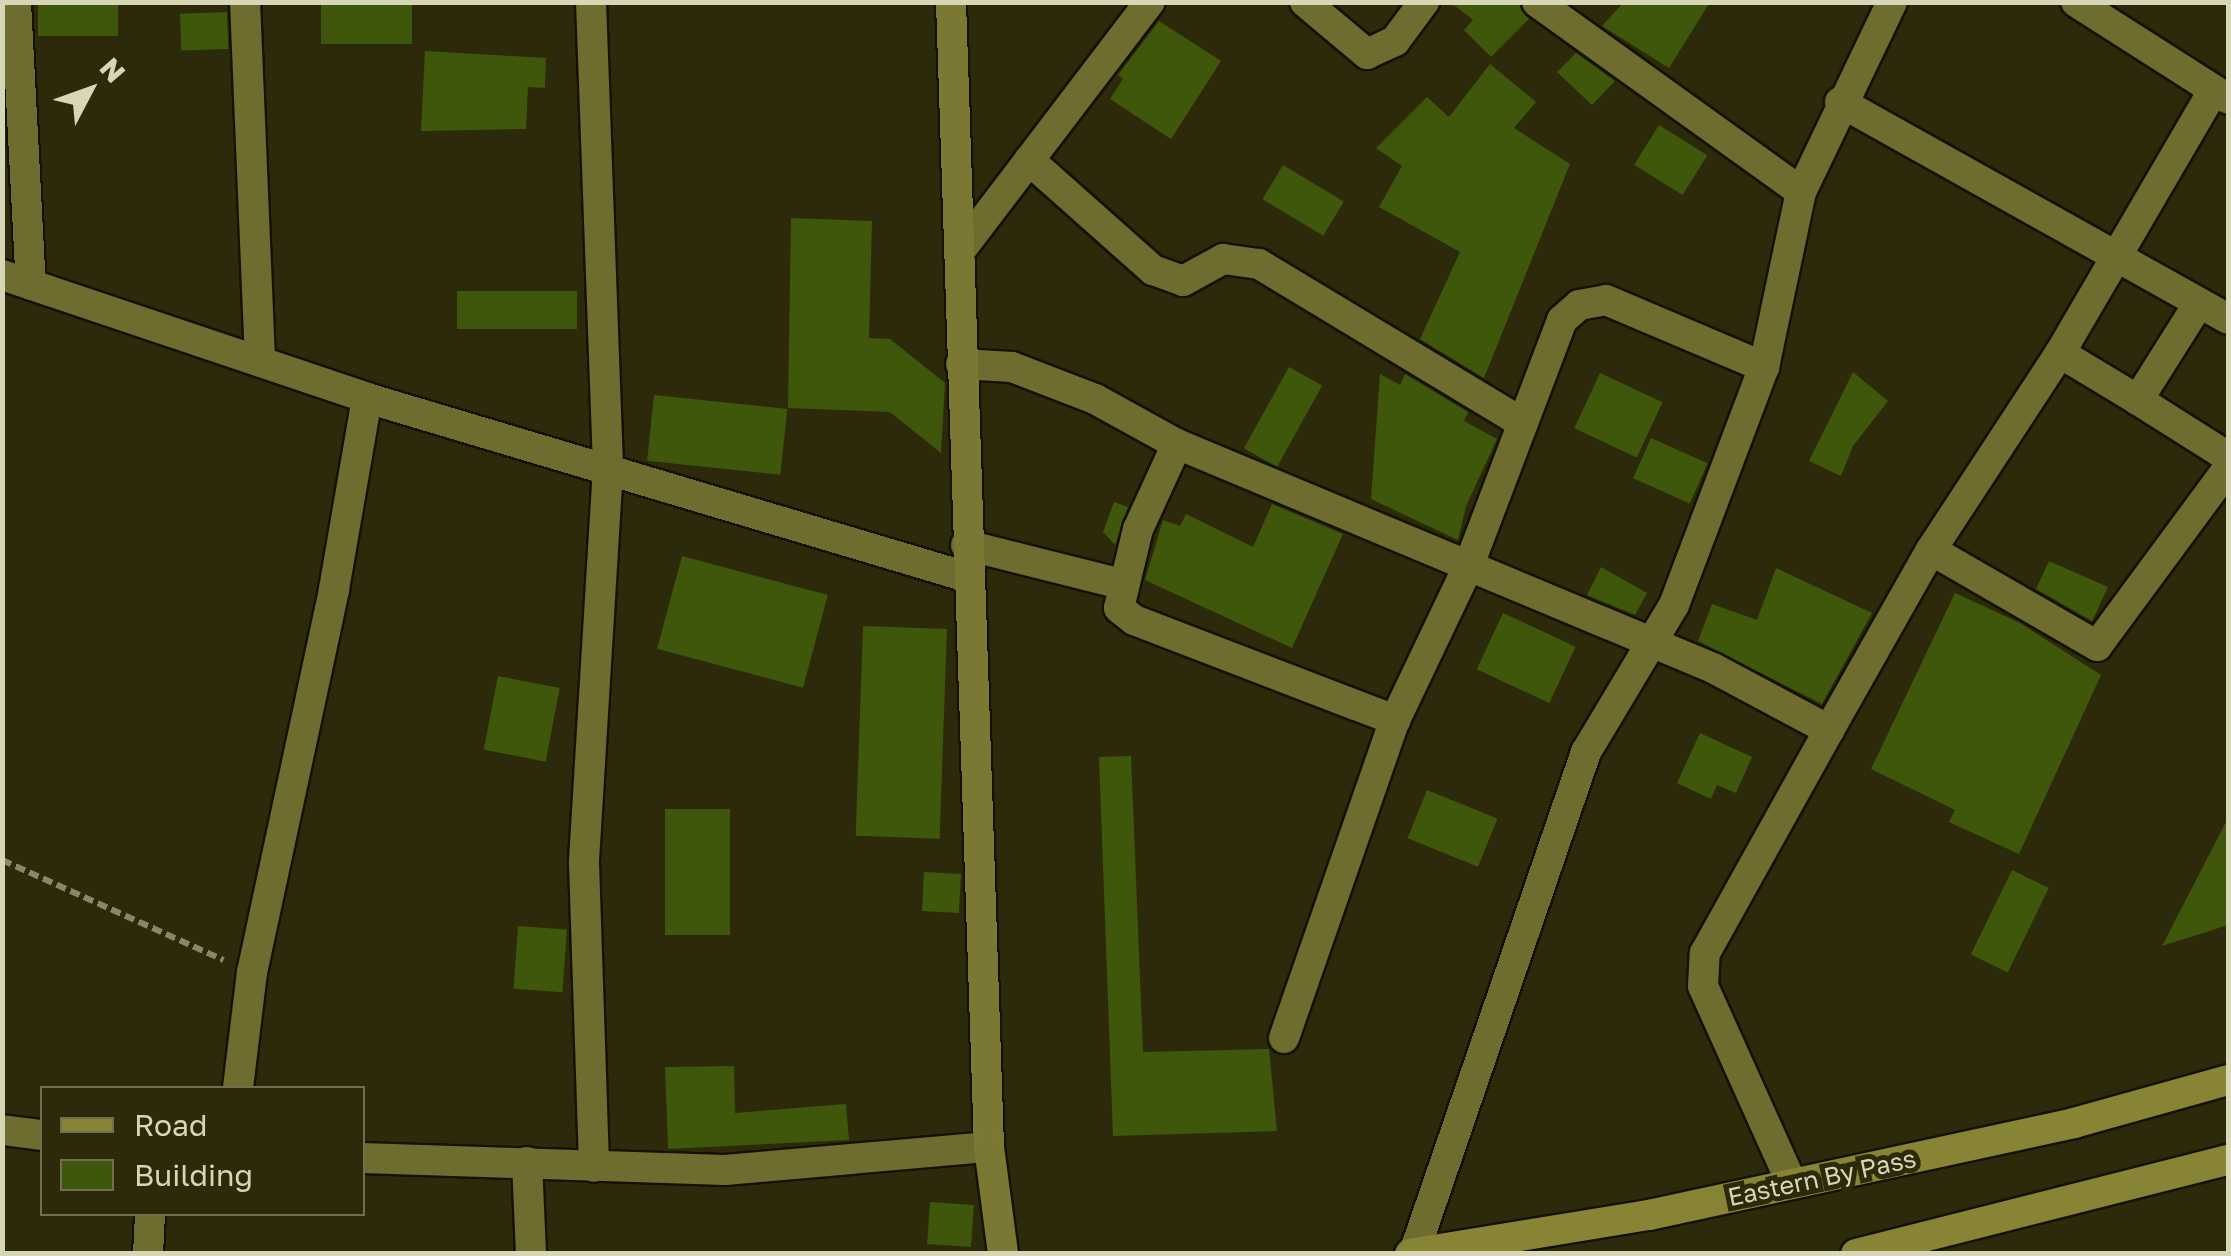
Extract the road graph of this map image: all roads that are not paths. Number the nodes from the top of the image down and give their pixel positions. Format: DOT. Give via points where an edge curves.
graph roads {
  1 [pos="16,2"];
  2 [pos="245,2"];
  3 [pos="591,2"];
  4 [pos="951,2"];
  5 [pos="1150,2"];
  6 [pos="1305,2"];
  7 [pos="1424,2"];
  8 [pos="1538,2"];
  9 [pos="1892,2"];
  10 [pos="2076,2"];
  11 [pos="2221,95"];
  12 [pos="1840,102"];
  13 [pos="1029,160"];
  14 [pos="1801,192"];
  15 [pos="960,251"];
  16 [pos="2116,258"];
  17 [pos="17,280"];
  18 [pos="2199,302"];
  19 [pos="2228,319"];
  20 [pos="2060,353"];
  21 [pos="260,361"];
  22 [pos="961,364"];
  23 [pos="1764,367"];
  24 [pos="368,398"];
  25 [pos="2138,400"];
  26 [pos="1523,422"];
  27 [pos="1177,444"];
  28 [pos="2228,457"];
  29 [pos="608,468"];
  30 [pos="2228,468"];
  31 [pos="966,546"];
  32 [pos="1931,550"];
  33 [pos="1469,565"];
  34 [pos="967,577"];
  35 [pos="1121,584"];
  36 [pos="1655,646"];
  37 [pos="1395,720"];
  38 [pos="1830,730"];
  39 [pos="1284,1038"];
  40 [pos="2228,1080"];
  41 [pos="238,1086"];
  42 [pos="2,1130"];
  43 [pos="40,1135"];
  44 [pos="990,1147"];
  45 [pos="365,1158"];
  46 [pos="2228,1160"];
  47 [pos="527,1162"];
  48 [pos="594,1167"];
  49 [pos="1792,1184"];
  50 [pos="150,1216"];
  51 [pos="1412,1253"];
  52 [pos="148,1254"];
  53 [pos="531,1254"];
  54 [pos="1003,1254"];
  55 [pos="1856,1254"];
  1 -- 17 [label="street"];
  2 -- 21 [label="street"];
  3 -- 29 [label="street"];
  4 -- 15 [label="street"];
  5 -- 13 [label="street"];
  6 -- 7 [label="street" via="1367,54 1395,40"];
  8 -- 14 [label="street"];
  9 -- 12 [label="street"];
  10 -- 11 [label="street"];
  11 -- 16 [label="street"];
  12 -- 14 [label="street"];
  12 -- 16 [label="street"];
  13 -- 15 [label="street"];
  13 -- 26 [label="street" via="1153,270 1183,281 1223,260 1259,264"];
  14 -- 23 [label="street"];
  15 -- 22 [label="street"];
  16 -- 18 [label="street"];
  16 -- 20 [label="street"];
  17 -- 21 [label="street"];
  18 -- 19 [label="street"];
  18 -- 25 [label="street"];
  20 -- 25 [label="street"];
  20 -- 32 [label="street"];
  21 -- 24 [label="street"];
  22 -- 27 [label="street" via="1012,368 1055,382"];
  22 -- 31 [label="street"];
  23 -- 26 [label="street" via="1606,300 1580,305 1562,320"];
  23 -- 36 [label="street"];
  24 -- 29 [label="street"];
  24 -- 41 [label="street" via="252,972"];
  25 -- 28 [label="street"];
  26 -- 33 [label="street"];
  27 -- 33 [label="street"];
  27 -- 35 [label="street"];
  29 -- 34 [label="street"];
  29 -- 48 [label="street" via="584,863"];
  30 -- 32 [label="street" via="2097,646"];
  31 -- 34 [label="street"];
  31 -- 35 [label="street"];
  32 -- 38 [label="street"];
  33 -- 36 [label="street"];
  33 -- 37 [label="street"];
  34 -- 44 [label="street"];
  35 -- 37 [label="street" via="1119,608 1134,620"];
  36 -- 38 [label="street"];
  36 -- 51 [label="street" via="1586,752"];
  37 -- 39 [label="street"];
  38 -- 49 [label="street" via="1705,953 1703,986"];
  40 -- 49 [label="main road, Eastern By Pass" via="2074,1123"];
  42 -- 43 [label="street"];
  44 -- 48 [label="street" via="725,1170"];
  44 -- 54 [label="street"];
  45 -- 47 [label="street"];
  46 -- 55 [label="main road"];
  47 -- 48 [label="street"];
  47 -- 53 [label="street"];
  49 -- 51 [label="main road, Eastern By Pass"];
  50 -- 52 [label="street"];
}
